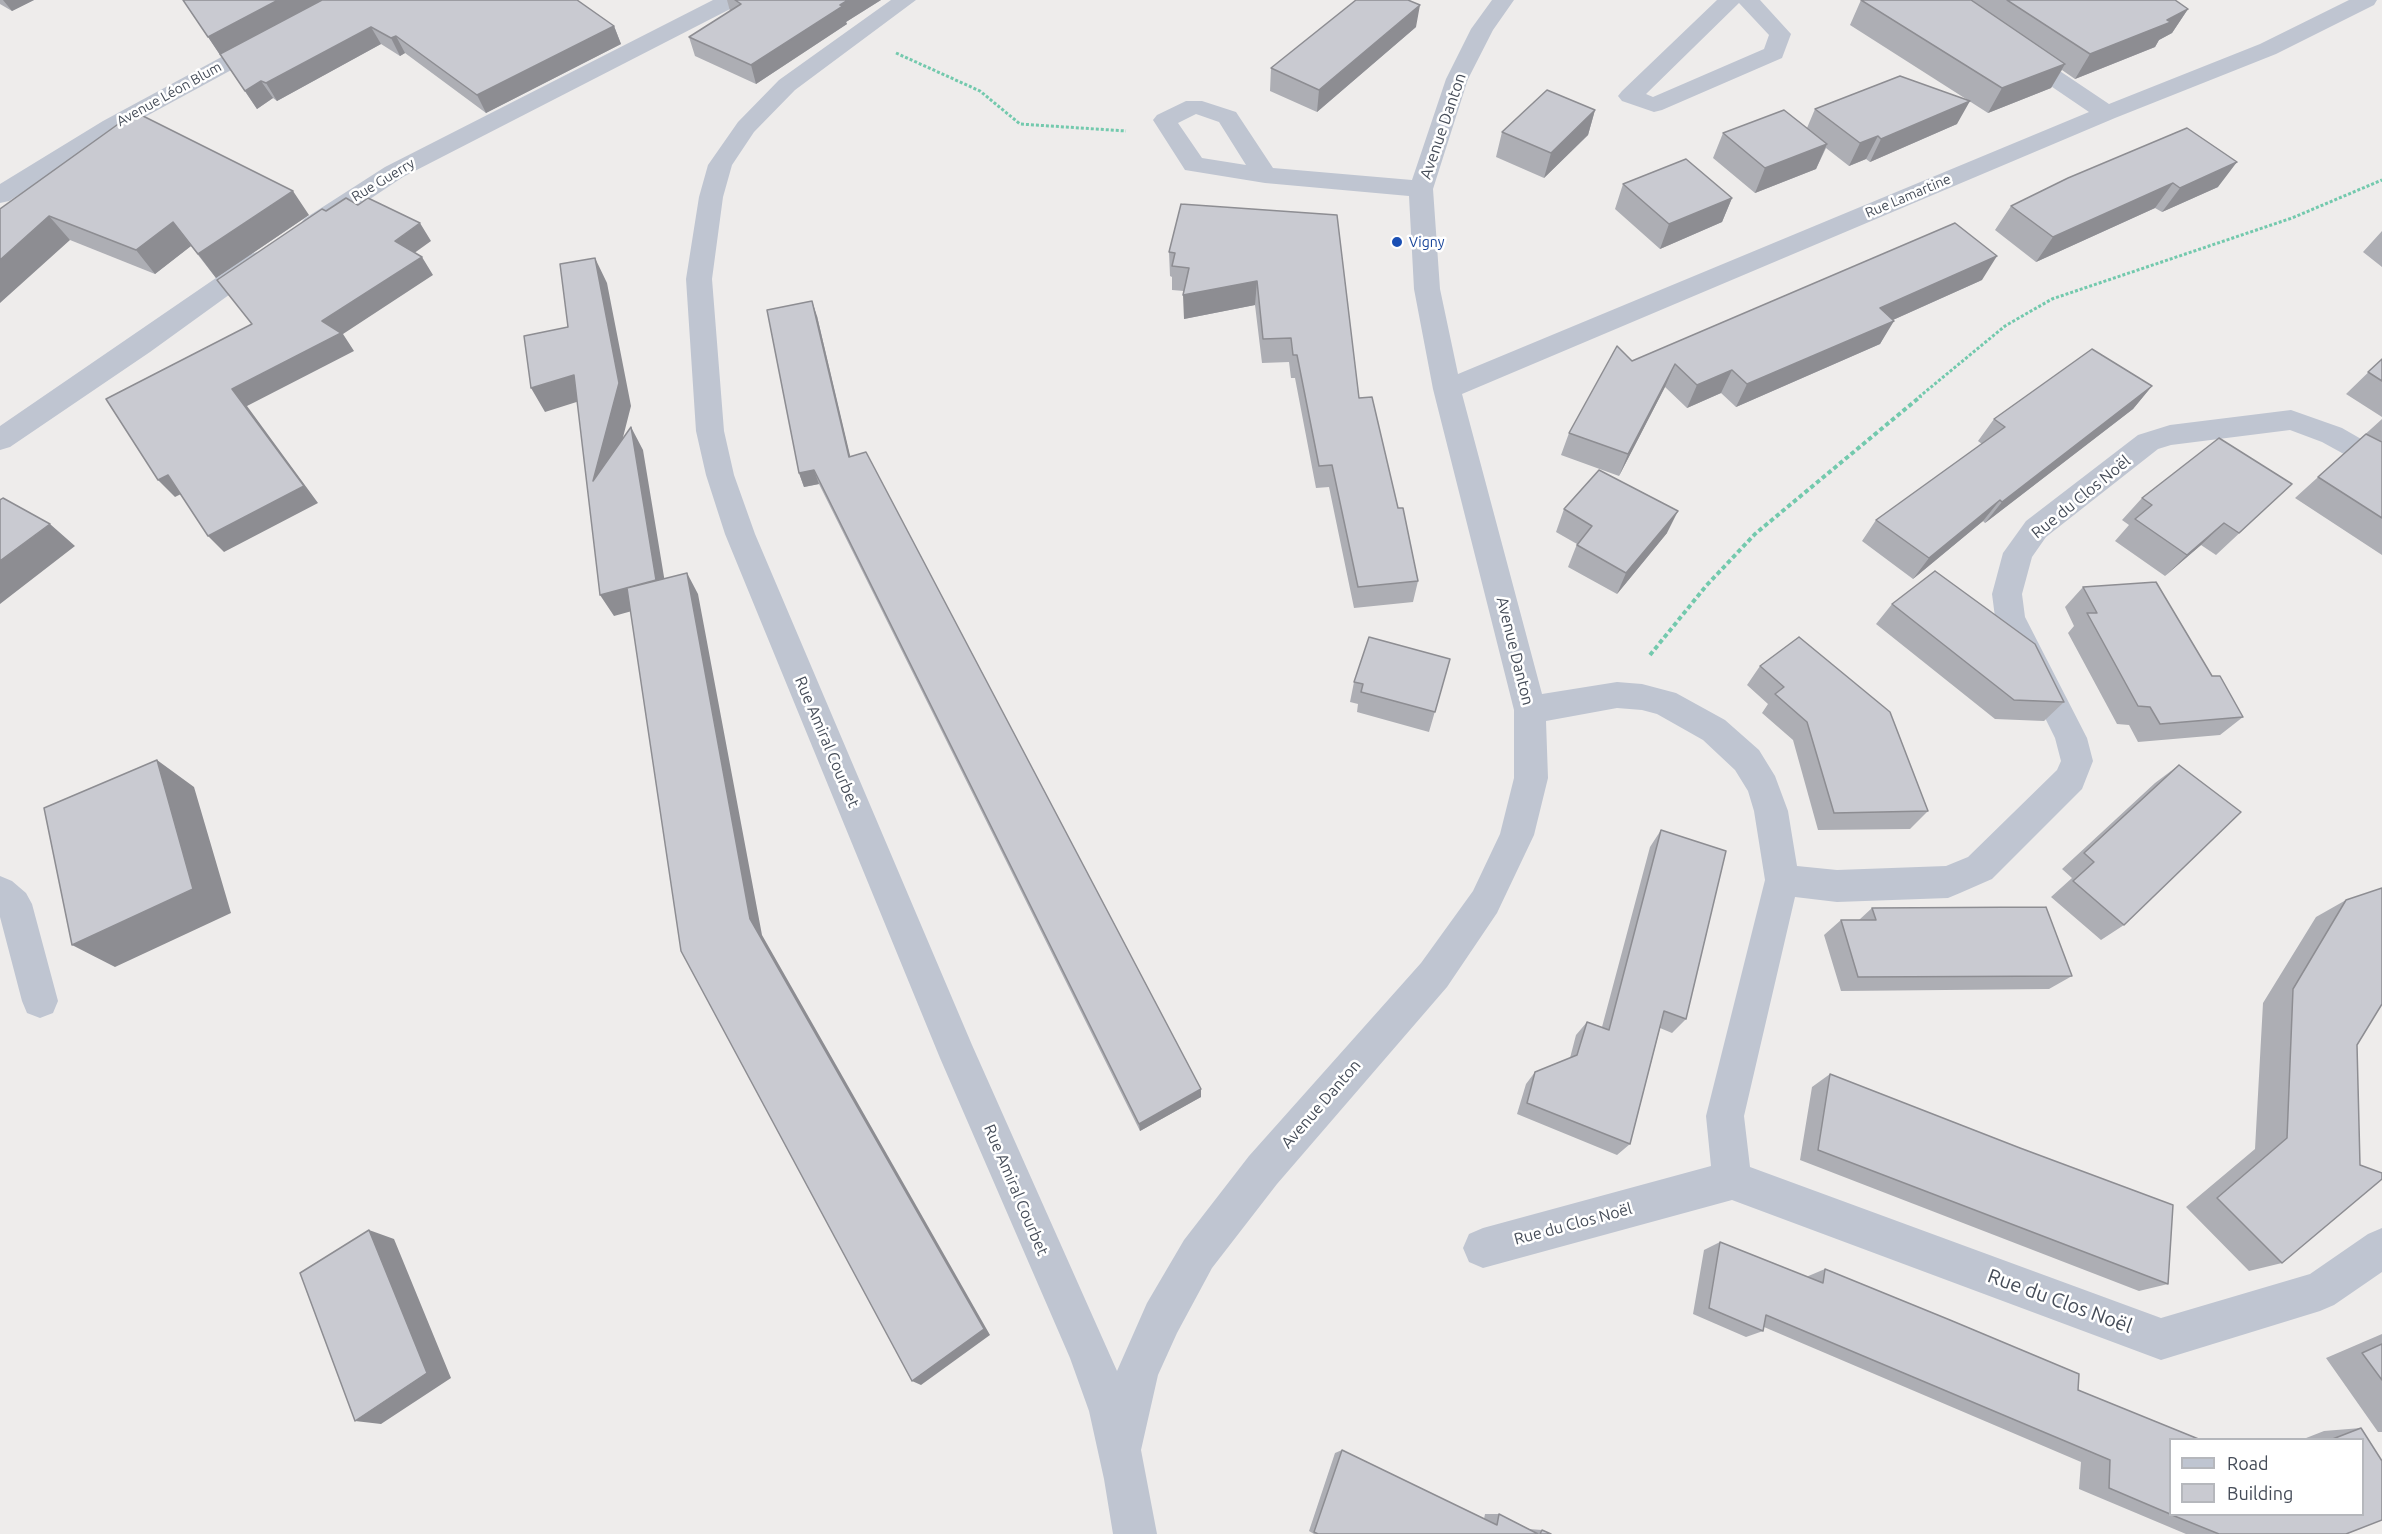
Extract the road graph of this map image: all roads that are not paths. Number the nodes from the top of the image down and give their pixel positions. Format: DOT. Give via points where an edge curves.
graph roads {
  1 [pos="343,0"];
  2 [pos="730,0"];
  3 [pos="905,0"];
  4 [pos="1503,0"];
  5 [pos="1730,0"];
  6 [pos="1748,0"];
  7 [pos="2366,0"];
  8 [pos="1997,40"];
  9 [pos="2107,113"];
  10 [pos="1265,175"];
  11 [pos="1421,189"];
  12 [pos="0,195"];
  13 [pos="1448,389"];
  14 [pos="0,440"];
  15 [pos="2382,464"];
  16 [pos="1530,710"];
  17 [pos="1782,880"];
  18 [pos="0,891"];
  19 [pos="40,1001"];
  20 [pos="1732,1180"];
  21 [pos="1483,1248"];
  22 [pos="2382,1248"];
  23 [pos="1120,1453"];
  24 [pos="1135,1534"];
  1 -- 12 [label="street, Avenue Léon Blum" via="111,126"];
  2 -- 14 [label="street, Rue Guerry" via="394,171"];
  3 -- 23 [label="street, Rue Amiral Courbet" via="787,85 746,127 720,165 711,197 699,279 710,431 740,534 959,1058 1090,1356"];
  4 -- 11 [label="street, Avenue Danton" via="1482,29 1457,79"];
  5 -- 6 [label="street" via="1630,96 1654,105 1774,53 1780,34"];
  7 -- 9 [label="street, Rue Lamartine" via="2268,49"];
  8 -- 9 [label="street"];
  9 -- 13 [label="street, Rue Lamartine"];
  10 -- 10 [label="street" via="1228,117 1194,106 1165,120 1194,165"];
  10 -- 11 [label="street"];
  11 -- 13 [label="street, Avenue Danton" via="1427,289"];
  13 -- 16 [label="street, Avenue Danton"];
  15 -- 17 [label="street, Rue du Clos Noël" via="2332,435 2291,420 2170,435 2148,442 2036,529 2018,553 2007,594 2010,616 2071,738 2077,761 2070,779 1980,868 1964,877 1948,882 1837,886"];
  16 -- 17 [label="street" via="1617,695 1642,697 1665,703 1714,730 1747,760 1763,786 1771,810"];
  16 -- 23 [label="street, Avenue Danton" via="1531,778 1517,835 1485,902 1434,975 1263,1170 1198,1254 1137,1373"];
  17 -- 20 [label="street" via="1725,1116"];
  18 -- 19 [label="street" via="14,904"];
  20 -- 21 [label="street, Rue du Clos Noël"];
  20 -- 22 [label="street, Rue du Clos Noël" via="2161,1339 2320,1291"];
  23 -- 24 [label="street, Rue Amiral Courbet"];
}
